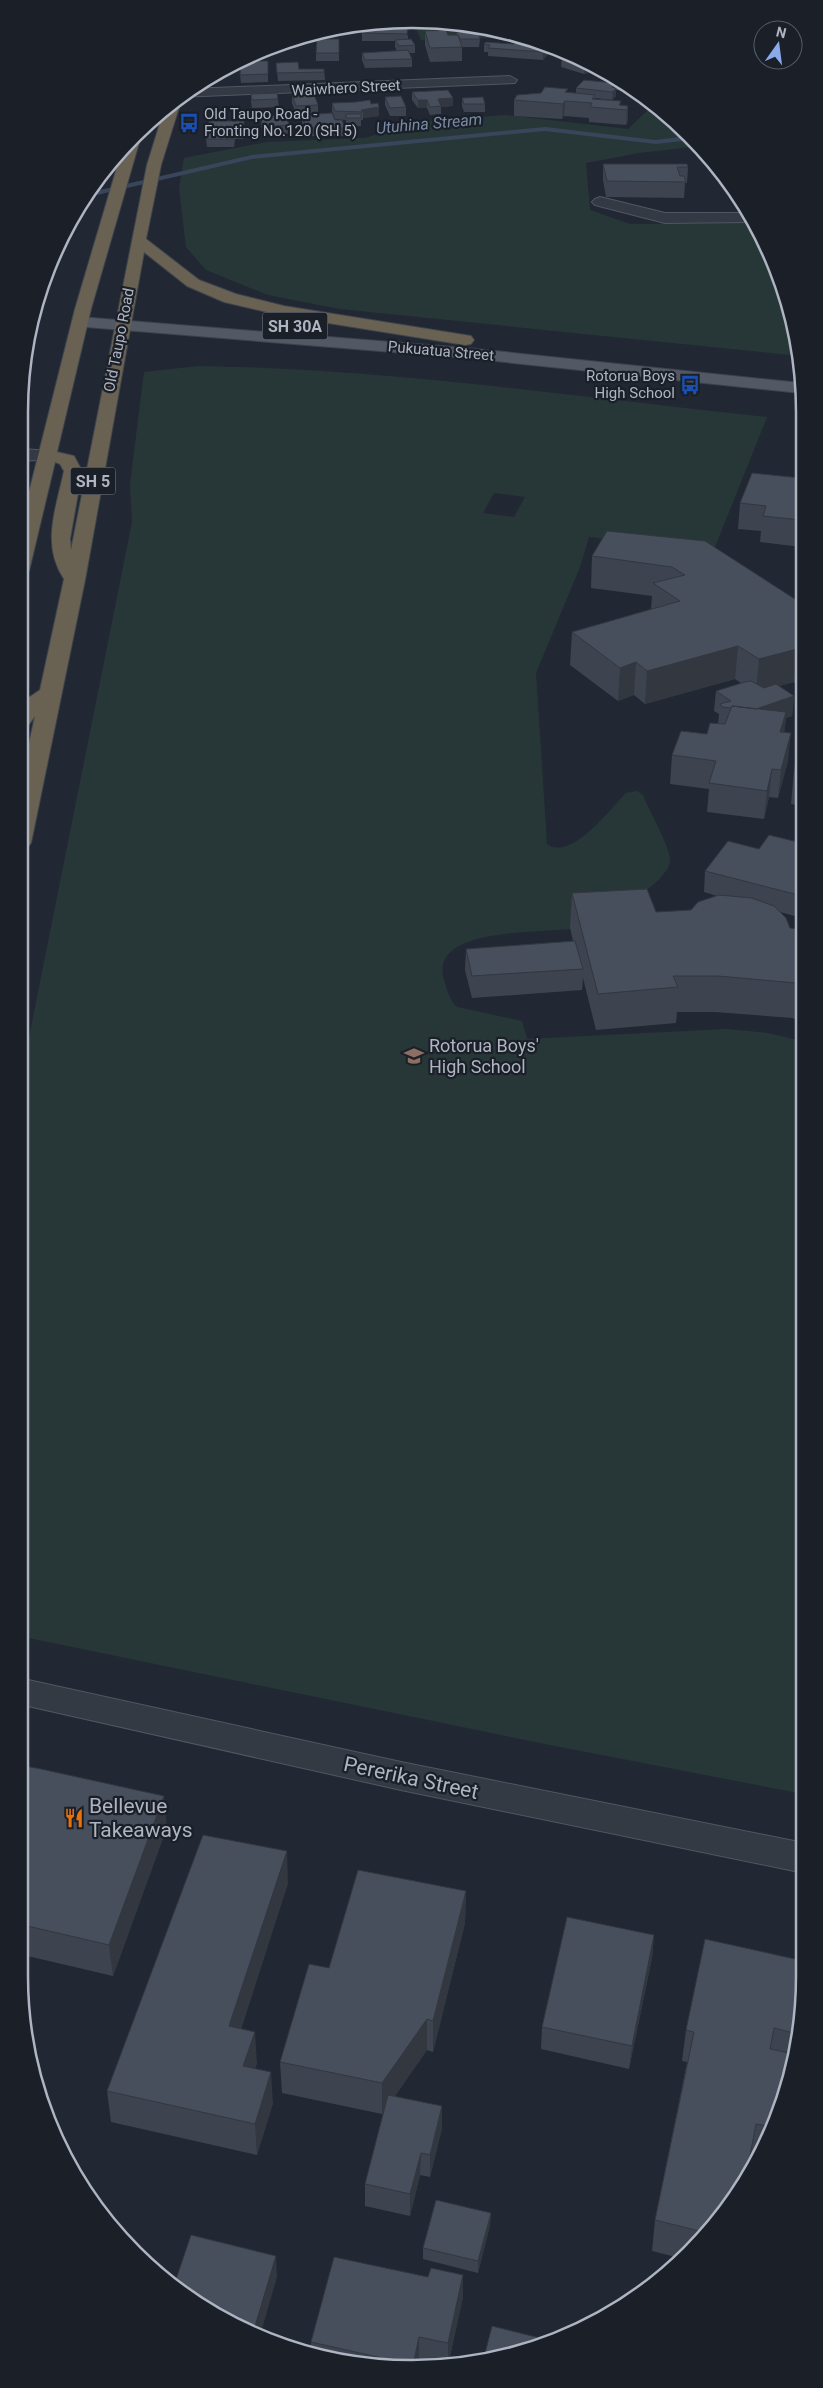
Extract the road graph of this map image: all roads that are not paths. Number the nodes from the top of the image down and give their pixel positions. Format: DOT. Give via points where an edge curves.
graph roads {
  1 [pos="510,80"];
  2 [pos="196,93"];
  3 [pos="170,113"];
  4 [pos="130,150"];
  5 [pos="600,202"];
  6 [pos="743,218"];
  7 [pos="138,240"];
  8 [pos="81,315"];
  9 [pos="123,319"];
  10 [pos="465,340"];
  11 [pos="794,374"];
  12 [pos="795,387"];
  13 [pos="28,455"];
  14 [pos="48,455"];
  15 [pos="28,535"];
  16 [pos="75,580"];
  17 [pos="50,693"];
  18 [pos="28,710"];
  19 [pos="28,783"];
  20 [pos="28,1693"];
  21 [pos="796,1856"];
  1 -- 2 [label="street, Waiwhero Street"];
  3 -- 7 [label="highway, Old Taupo Road / SH 5" via="154,165"];
  4 -- 8 [label="highway, SH 5"];
  5 -- 6 [label="street" via="666,218"];
  7 -- 9 [label="highway, Old Taupo Road / SH 5"];
  7 -- 10 [label="highway" via="193,283 230,298 284,311"];
  8 -- 9 [label="main road, Pukuatua Street / SH 30A"];
  8 -- 14 [label="highway, SH 5"];
  9 -- 10 [label="main road, Pukuatua Street / SH 30A"];
  9 -- 12 [label="main road, Pukuatua Street / SH 30A"];
  9 -- 16 [label="highway, Old Taupo Road / SH 5"];
  10 -- 11 [label="main road, Pukuatua Street / SH 30A"];
  13 -- 14 [label="street"];
  14 -- 15 [label="highway, SH 5"];
  14 -- 16 [label="highway, SH 5" via="67,460 73,470 60,551"];
  16 -- 17 [label="highway, Old Taupo Road / SH 5"];
  17 -- 18 [label="highway"];
  17 -- 19 [label="highway, Old Taupo Road / SH 5"];
  20 -- 21 [label="street, Pererika Street" via="401,1776"];
}
